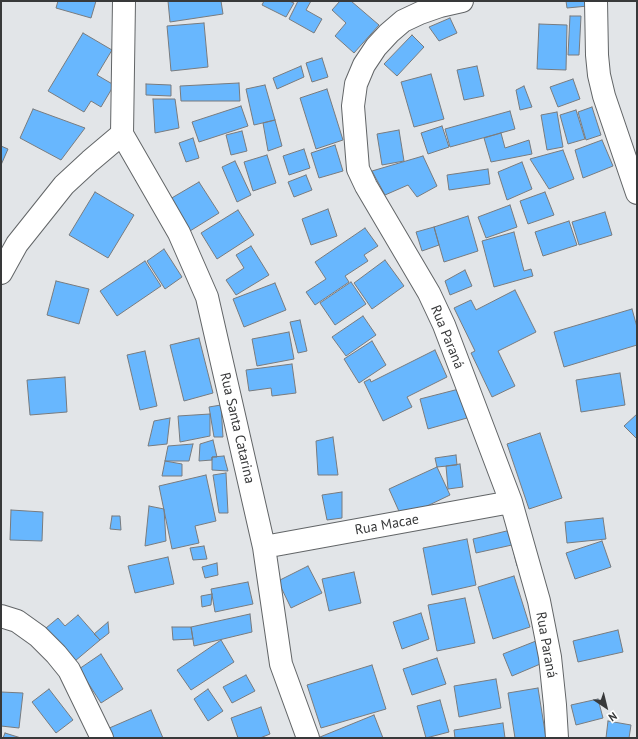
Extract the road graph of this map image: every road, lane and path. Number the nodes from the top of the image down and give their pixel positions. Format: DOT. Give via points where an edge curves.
graph roads {
  1 [pos="124,1"];
  2 [pos="462,1"];
  3 [pos="596,1"];
  4 [pos="122,134"];
  5 [pos="637,193"];
  6 [pos="1,273"];
  7 [pos="511,502"];
  8 [pos="264,547"];
  9 [pos="1,616"];
  10 [pos="102,738"];
  11 [pos="308,738"];
  12 [pos="557,738"];
  1 -- 4 [label="street"];
  2 -- 7 [label="street, Rua Paraná" via="420,13 403,21 376,47 364,65 356,84 353,106 358,169 429,293 444,325"];
  3 -- 5 [label="street" via="599,75"];
  4 -- 6 [label="street" via="64,186 17,244"];
  4 -- 8 [label="street, Rua Santa Catarina" via="179,234 208,297"];
  7 -- 8 [label="street, Rua Macae"];
  7 -- 12 [label="street, Rua Paraná" via="539,601 550,657"];
  8 -- 11 [label="street, Rua Santa Catarina" via="281,664"];
  9 -- 10 [label="street" via="17,621 38,636 56,654 68,670"];
}
